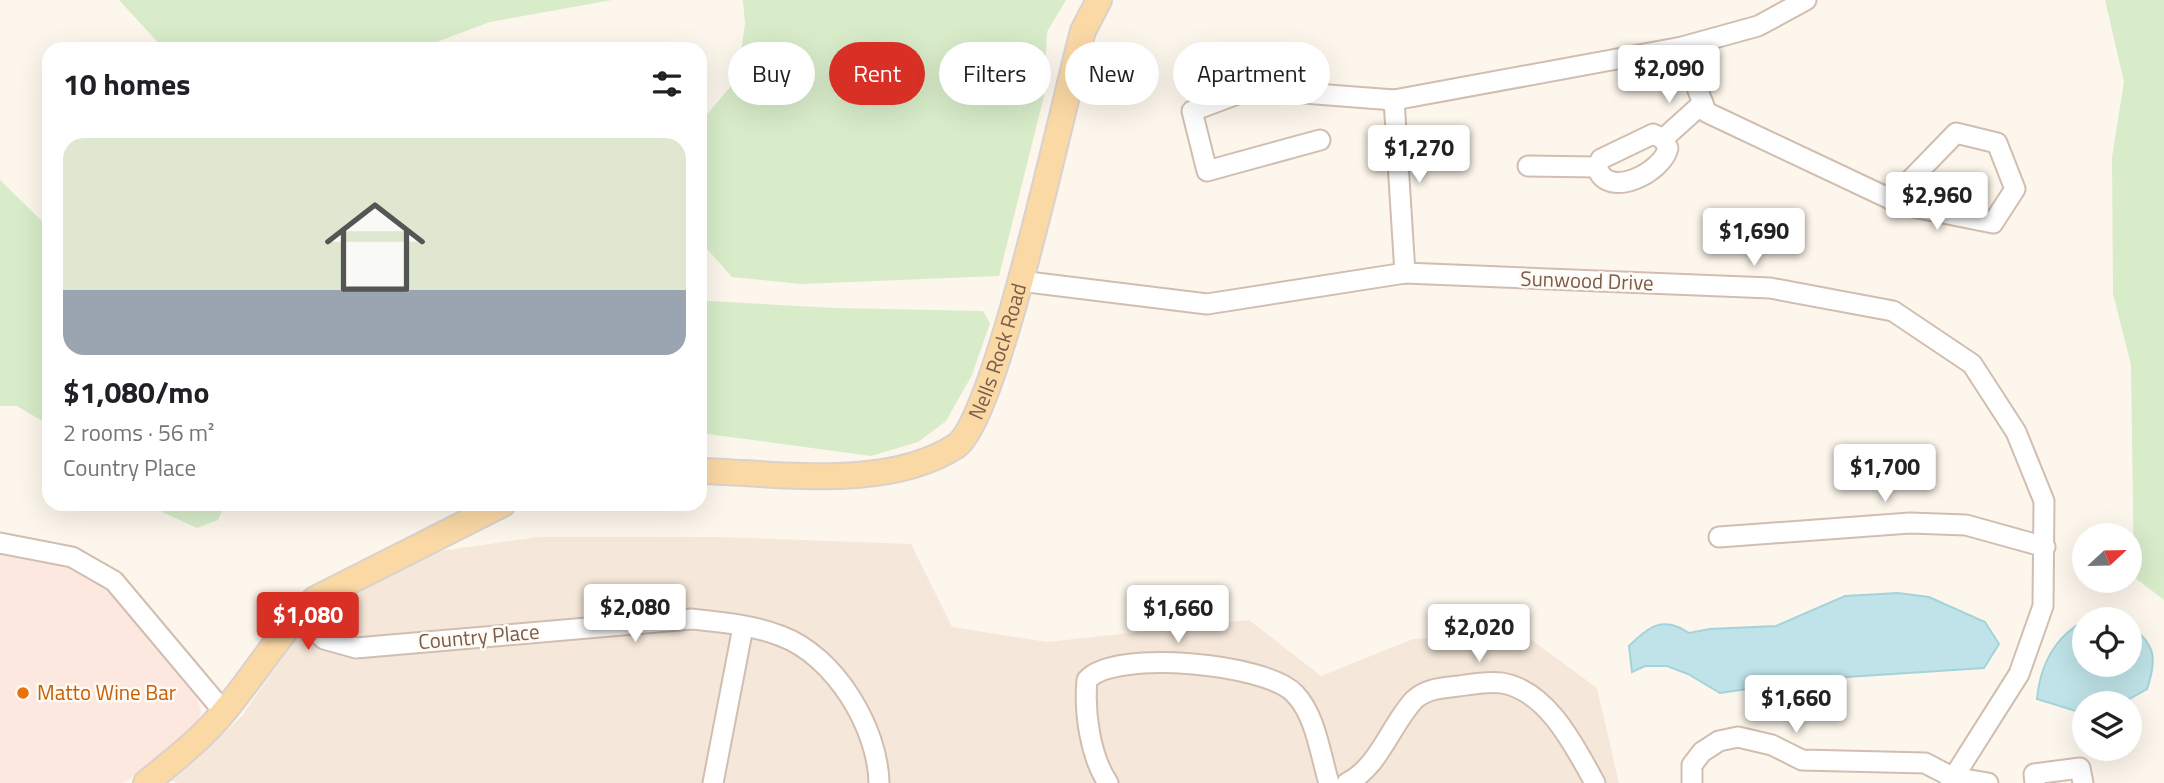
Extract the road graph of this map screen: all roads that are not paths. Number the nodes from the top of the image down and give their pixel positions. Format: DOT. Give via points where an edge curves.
graph roads {
  1 [pos="1099,0"];
  2 [pos="1805,0"];
  3 [pos="1682,47"];
  4 [pos="1394,100"];
  5 [pos="1703,103"];
  6 [pos="1663,139"];
  7 [pos="1320,140"];
  8 [pos="1528,166"];
  9 [pos="1597,167"];
  10 [pos="1891,200"];
  11 [pos="1405,273"];
  12 [pos="1020,282"];
  13 [pos="707,471"];
  14 [pos="490,511"];
  15 [pos="1719,537"];
  16 [pos="0,543"];
  17 [pos="2045,547"];
  18 [pos="307,607"];
  19 [pos="743,627"];
  20 [pos="224,712"];
  21 [pos="1951,780"];
  22 [pos="146,783"];
  23 [pos="713,783"];
  24 [pos="879,783"];
  25 [pos="1108,783"];
  26 [pos="1329,783"];
  27 [pos="1347,783"];
  28 [pos="1595,783"];
  29 [pos="1692,783"];
  30 [pos="1988,783"];
  31 [pos="2035,783"];
  32 [pos="2083,783"];
  1 -- 12 [label="main road, Nells Rock Road" via="1083,31"];
  2 -- 3 [label="street" via="1758,26"];
  3 -- 4 [label="street"];
  3 -- 5 [label="street"];
  4 -- 7 [label="street" via="1251,89 1192,111 1207,171"];
  4 -- 11 [label="street"];
  5 -- 6 [label="street"];
  5 -- 10 [label="street" via="1706,112"];
  6 -- 9 [label="street" via="1653,134 1639,139 1610,153"];
  6 -- 9 [label="street" via="1666,156 1633,180 1612,182 1599,174"];
  8 -- 9 [label="street"];
  10 -- 10 [label="street" via="1993,223 2015,189 1997,143 1956,133"];
  11 -- 12 [label="street, Sunwood Drive" via="1208,304"];
  11 -- 17 [label="street, Sunwood Drive" via="1770,288 1893,312 1972,364 2017,432 2044,501"];
  12 -- 13 [label="main road, Nells Rock Road" via="978,416 958,444 895,470 844,475"];
  14 -- 18 [label="main road"];
  15 -- 17 [label="street" via="1910,523 1966,524"];
  16 -- 20 [label="street" via="72,557 114,581"];
  17 -- 21 [label="street, Sunwood Drive" via="2043,606 2019,674"];
  18 -- 19 [label="street, Country Place" via="324,639 366,647 691,619"];
  18 -- 20 [label="main road"];
  19 -- 23 [label="street"];
  19 -- 24 [label="street, Country Place" via="782,636 811,653 837,680 860,711 872,740"];
  20 -- 22 [label="main road" via="187,751"];
  21 -- 29 [label="street" via="1925,763 1802,760 1772,745 1738,737 1719,741 1702,752 1692,765"];
  21 -- 30 [label="street"];
  25 -- 26 [label="street" via="1088,723 1087,680 1094,671 1108,667 1165,664 1248,671 1268,676 1294,692 1312,725"];
  27 -- 28 [label="street" via="1364,772 1405,710 1426,692 1503,683 1549,711"];
  31 -- 32 [label="street" via="2034,774 2080,768"];
}
